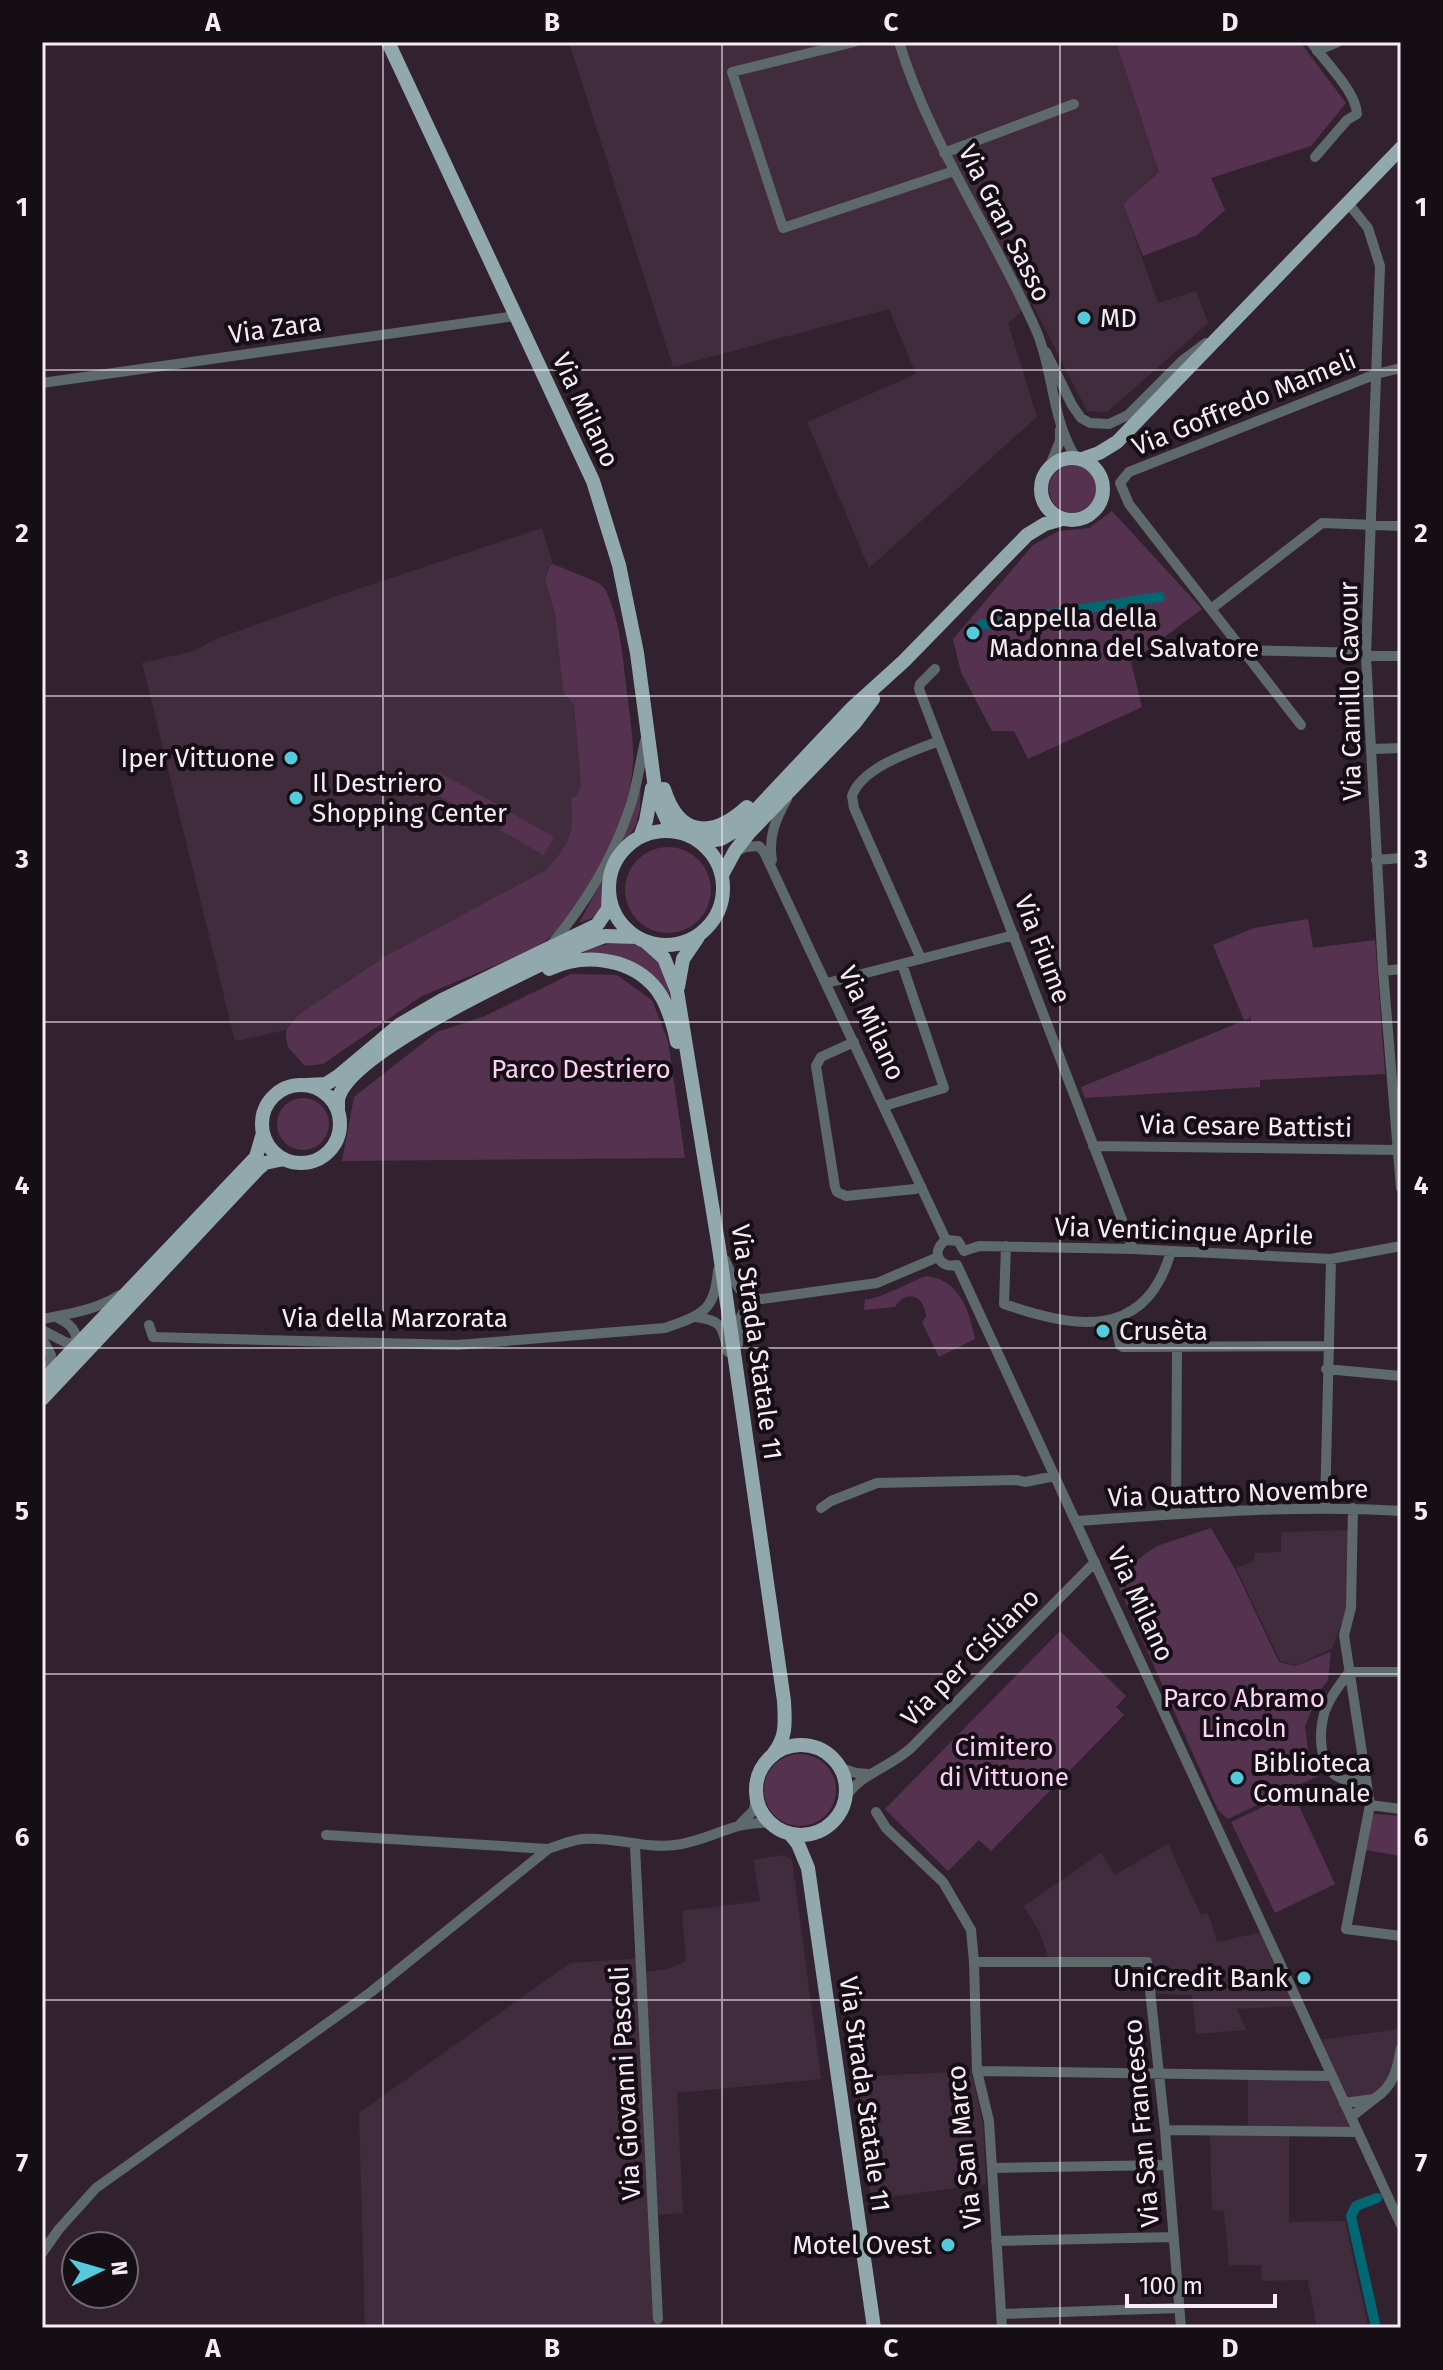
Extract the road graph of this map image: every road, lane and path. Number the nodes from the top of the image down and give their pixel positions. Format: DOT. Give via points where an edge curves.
graph roads {
  1 [pos="388,42"];
  2 [pos="854,42"];
  3 [pos="899,42"];
  4 [pos="1338,42"];
  5 [pos="1314,47"];
  6 [pos="1074,104"];
  7 [pos="1401,148"];
  8 [pos="944,153"];
  9 [pos="1315,157"];
  10 [pos="954,171"];
  11 [pos="1348,203"];
  12 [pos="515,316"];
  13 [pos="1224,330"];
  14 [pos="1037,333"];
  15 [pos="1401,368"];
  16 [pos="1376,374"];
  17 [pos="42,383"];
  18 [pos="1061,428"];
  19 [pos="1117,442"];
  20 [pos="1079,458"];
  21 [pos="1049,468"];
  22 [pos="1103,482"];
  23 [pos="1041,493"];
  24 [pos="1062,519"];
  25 [pos="1371,524"];
  26 [pos="1401,526"];
  27 [pos="1027,535"];
  28 [pos="1211,609"];
  29 [pos="1242,650"];
  30 [pos="1366,655"];
  31 [pos="1401,656"];
  32 [pos="935,669"];
  33 [pos="645,706"];
  34 [pos="1301,725"];
  35 [pos="648,731"];
  36 [pos="939,741"];
  37 [pos="1401,748"];
  38 [pos="1372,749"];
  39 [pos="652,771"];
  40 [pos="793,779"];
  41 [pos="672,831"];
  42 [pos="640,837"];
  43 [pos="701,842"];
  44 [pos="735,851"];
  45 [pos="1401,858"];
  46 [pos="1376,860"];
  47 [pos="774,869"];
  48 [pos="722,875"];
  49 [pos="609,887"];
  50 [pos="1014,935"];
  51 [pos="699,936"];
  52 [pos="642,940"];
  53 [pos="545,951"];
  54 [pos="921,959"];
  55 [pos="902,964"];
  56 [pos="1401,969"];
  57 [pos="1383,971"];
  58 [pos="827,983"];
  59 [pos="677,991"];
  60 [pos="442,1015"];
  61 [pos="854,1042"];
  62 [pos="693,1084"];
  63 [pos="306,1085"];
  64 [pos="884,1106"];
  65 [pos="338,1111"];
  66 [pos="263,1133"];
  67 [pos="1093,1146"];
  68 [pos="1398,1150"];
  69 [pos="284,1159"];
  70 [pos="921,1186"];
  71 [pos="1401,1188"];
  72 [pos="946,1240"];
  73 [pos="1006,1246"];
  74 [pos="1401,1246"];
  75 [pos="719,1248"];
  76 [pos="1133,1249"];
  77 [pos="964,1251"];
  78 [pos="1171,1251"];
  79 [pos="938,1257"];
  80 [pos="1331,1259"];
  81 [pos="957,1265"];
  82 [pos="158,1276"];
  83 [pos="128,1290"];
  84 [pos="762,1299"];
  85 [pos="56,1317"];
  86 [pos="696,1317"];
  87 [pos="42,1319"];
  88 [pos="1115,1320"];
  89 [pos="149,1325"];
  90 [pos="42,1330"];
  91 [pos="42,1338"];
  92 [pos="78,1342"];
  93 [pos="1327,1346"];
  94 [pos="1177,1347"];
  95 [pos="1326,1369"];
  96 [pos="1401,1376"];
  97 [pos="45,1378"];
  98 [pos="42,1391"];
  99 [pos="739,1395"];
  100 [pos="42,1399"];
  101 [pos="1055,1476"];
  102 [pos="821,1508"];
  103 [pos="1325,1508"];
  104 [pos="1353,1508"];
  105 [pos="1401,1511"];
  106 [pos="1176,1514"];
  107 [pos="1076,1521"];
  108 [pos="1095,1562"];
  109 [pos="1349,1672"];
  110 [pos="1401,1672"];
  111 [pos="784,1701"];
  112 [pos="810,1745"];
  113 [pos="774,1753"];
  114 [pos="841,1768"];
  115 [pos="869,1774"];
  116 [pos="1366,1779"];
  117 [pos="756,1794"];
  118 [pos="845,1798"];
  119 [pos="1370,1805"];
  120 [pos="1401,1809"];
  121 [pos="876,1812"];
  122 [pos="771,1823"];
  123 [pos="739,1824"];
  124 [pos="823,1829"];
  125 [pos="790,1834"];
  126 [pos="326,1835"];
  127 [pos="635,1846"];
  128 [pos="548,1849"];
  129 [pos="808,1868"];
  130 [pos="1401,1936"];
  131 [pos="974,1962"];
  132 [pos="1401,2048"];
  133 [pos="977,2071"];
  134 [pos="1160,2073"];
  135 [pos="1332,2076"];
  136 [pos="1374,2099"];
  137 [pos="1344,2103"];
  138 [pos="1351,2117"];
  139 [pos="1165,2130"];
  140 [pos="1358,2132"];
  141 [pos="1168,2165"];
  142 [pos="992,2168"];
  143 [pos="1401,2225"];
  144 [pos="1174,2237"];
  145 [pos="996,2241"];
  146 [pos="42,2253"];
  147 [pos="1179,2308"];
  148 [pos="1001,2314"];
  149 [pos="658,2319"];
  150 [pos="874,2328"];
  151 [pos="1002,2328"];
  152 [pos="1181,2328"];
  1 -- 12 [label="main road"];
  2 -- 10 [label="street" via="732,72 783,228"];
  3 -- 8 [label="street, Via Gran Sasso"];
  4 -- 5 [label="street"];
  5 -- 9 [label="street" via="1357,107 1357,114"];
  6 -- 8 [label="street"];
  7 -- 11 [label="main road"];
  8 -- 10 [label="street, Via Gran Sasso"];
  10 -- 14 [label="street, Via Gran Sasso"];
  11 -- 13 [label="main road"];
  11 -- 16 [label="street, Via Camillo Cavour" via="1368,228 1380,266"];
  12 -- 17 [label="street, Via Zara"];
  12 -- 33 [label="main road, Via Milano" via="593,481 629,607"];
  13 -- 14 [label="street" via="1183,360 1128,415 1100,424 1081,418"];
  13 -- 19 [label="main road"];
  14 -- 18 [label="street, Via Gran Sasso"];
  15 -- 16 [label="street, Via Goffredo Mameli"];
  16 -- 25 [label="street, Via Camillo Cavour"];
  16 -- 28 [label="street, Via Goffredo Mameli" via="1129,472 1120,483 1129,504"];
  18 -- 20 [label="street, Via Gran Sasso"];
  18 -- 21 [label="street"];
  19 -- 20 [label="main road"];
  19 -- 22 [label="main road"];
  20 -- 21 [label="main road" via="1066,458"];
  20 -- 22 [label="main road" via="1095,468"];
  21 -- 23 [label="main road"];
  22 -- 24 [label="main road" via="1101,501 1089,516"];
  23 -- 24 [label="main road" via="1048,509"];
  23 -- 27 [label="main road"];
  24 -- 27 [label="main road"];
  25 -- 26 [label="street"];
  25 -- 28 [label="street" via="1322,523"];
  25 -- 30 [label="street, Via Camillo Cavour"];
  27 -- 40 [label="main road" via="904,661 854,724"];
  28 -- 29 [label="street"];
  29 -- 30 [label="street"];
  29 -- 34 [label="street"];
  30 -- 31 [label="street"];
  30 -- 38 [label="street, Via Camillo Cavour"];
  32 -- 36 [label="street, Via Fiume" via="919,689"];
  33 -- 35 [label="main road"];
  33 -- 40 [label="main road" via="669,805 696,828 718,828"];
  35 -- 39 [label="main road"];
  35 -- 53 [label="street" via="630,807 605,865 581,909"];
  36 -- 50 [label="street, Via Fiume"];
  36 -- 54 [label="street" via="886,762 852,796"];
  37 -- 38 [label="street"];
  38 -- 46 [label="street, Via Camillo Cavour"];
  39 -- 41 [label="main road" via="661,811"];
  39 -- 42 [label="main road"];
  40 -- 43 [label="main road" via="731,834"];
  40 -- 44 [label="main road"];
  40 -- 47 [label="street" via="773,831"];
  41 -- 42 [label="main road"];
  41 -- 43 [label="main road"];
  42 -- 49 [label="main road" via="618,858"];
  43 -- 48 [label="main road"];
  44 -- 47 [label="street" via="759,846"];
  44 -- 48 [label="main road"];
  45 -- 46 [label="street"];
  46 -- 57 [label="street, Via Camillo Cavour"];
  47 -- 58 [label="street, Via Milano"];
  48 -- 51 [label="main road" via="720,909"];
  49 -- 52 [label="main road" via="618,920"];
  49 -- 53 [label="main road" via="608,909 597,925"];
  50 -- 54 [label="street"];
  50 -- 67 [label="street, Via Fiume"];
  51 -- 52 [label="main road" via="662,946"];
  51 -- 59 [label="main road, Via Strada Statale 11" via="683,959"];
  52 -- 59 [label="main road, Via Strada Statale 11" via="664,958"];
  52 -- 60 [label="main road" via="605,936 581,945"];
  53 -- 63 [label="main road" via="399,1025 326,1084"];
  54 -- 55 [label="street"];
  55 -- 58 [label="street"];
  55 -- 64 [label="street" via="944,1088"];
  56 -- 57 [label="street"];
  57 -- 68 [label="street, Via Camillo Cavour"];
  58 -- 61 [label="street, Via Milano"];
  59 -- 62 [label="main road, Via Strada Statale 11"];
  60 -- 62 [label="main road" via="476,1005 556,965 608,960 655,986"];
  60 -- 65 [label="main road" via="357,1072 338,1099"];
  61 -- 64 [label="street, Via Milano"];
  61 -- 70 [label="street" via="821,1057 816,1066 837,1192 846,1196"];
  62 -- 75 [label="main road, Via Strada Statale 11"];
  63 -- 65 [label="main road" via="329,1096"];
  63 -- 66 [label="main road" via="287,1087 271,1099"];
  64 -- 70 [label="street, Via Milano"];
  65 -- 69 [label="main road" via="338,1139 327,1154 311,1162"];
  66 -- 69 [label="main road"];
  66 -- 83 [label="main road" via="256,1157"];
  67 -- 68 [label="street, Via Cesare Battisti"];
  67 -- 76 [label="street, Via Fiume"];
  68 -- 71 [label="street, Via Camillo Cavour"];
  69 -- 82 [label="main road" via="258,1169"];
  70 -- 72 [label="street, Via Milano"];
  72 -- 77 [label="street" via="958,1241"];
  72 -- 79 [label="street" via="938,1247"];
  73 -- 76 [label="street, Via Venticinque Aprile"];
  73 -- 77 [label="street, Via Venticinque Aprile"];
  73 -- 88 [label="street" via="1004,1304 1059,1320"];
  74 -- 80 [label="street, Via Venticinque Aprile"];
  75 -- 84 [label="street" via="742,1292"];
  75 -- 86 [label="street" via="714,1298"];
  75 -- 99 [label="main road, Via Strada Statale 11"];
  76 -- 78 [label="street, Via Venticinque Aprile"];
  77 -- 81 [label="street"];
  78 -- 80 [label="street, Via Venticinque Aprile"];
  78 -- 88 [label="street" via="1149,1294"];
  79 -- 81 [label="street" via="945,1265"];
  79 -- 84 [label="street" via="877,1283"];
  80 -- 93 [label="street"];
  81 -- 101 [label="street, Via Milano"];
  82 -- 92 [label="street" via="90,1339"];
  82 -- 100 [label="main road"];
  83 -- 85 [label="street" via="106,1304"];
  83 -- 92 [label="main road"];
  84 -- 99 [label="street" via="749,1304 739,1320"];
  85 -- 87 [label="street"];
  85 -- 92 [label="street" via="72,1326"];
  86 -- 89 [label="street, Via della Marzorata" via="665,1328 457,1345 153,1337"];
  86 -- 99 [label="street" via="723,1329"];
  88 -- 94 [label="street" via="1123,1347"];
  90 -- 92 [label="street" via="67,1343"];
  91 -- 97 [label="street" via="51,1355"];
  92 -- 97 [label="main road"];
  92 -- 98 [label="street" via="74,1358"];
  93 -- 94 [label="street"];
  93 -- 95 [label="street"];
  94 -- 106 [label="street"];
  95 -- 96 [label="street"];
  95 -- 103 [label="street"];
  99 -- 111 [label="main road, Via Strada Statale 11"];
  101 -- 102 [label="street" via="1025,1482 877,1483"];
  101 -- 107 [label="street, Via Milano"];
  103 -- 104 [label="street, Via Quattro Novembre"];
  103 -- 106 [label="street, Via Quattro Novembre"];
  104 -- 105 [label="street, Via Quattro Novembre"];
  104 -- 109 [label="street" via="1351,1608 1344,1635"];
  106 -- 107 [label="street, Via Quattro Novembre"];
  107 -- 108 [label="street, Via Milano"];
  108 -- 115 [label="street, Via per Cisliano" via="911,1748"];
  108 -- 135 [label="street, Via Milano"];
  109 -- 110 [label="street"];
  109 -- 116 [label="street"];
  109 -- 116 [label="street" via="1328,1703 1321,1738 1333,1774"];
  111 -- 112 [label="main road, Via Strada Statale 11" via="794,1729"];
  111 -- 113 [label="main road, Via Strada Statale 11" via="783,1742"];
  112 -- 113 [label="main road"];
  112 -- 114 [label="main road, Via Strada Statale 11"];
  113 -- 117 [label="main road, Via Strada Statale 11" via="763,1764"];
  114 -- 115 [label="street"];
  114 -- 118 [label="main road"];
  115 -- 118 [label="street, Via per Cisliano"];
  116 -- 119 [label="street"];
  117 -- 122 [label="main road"];
  117 -- 123 [label="street" via="754,1810"];
  118 -- 124 [label="main road, Via Strada Statale 11"];
  119 -- 120 [label="street"];
  119 -- 130 [label="street" via="1346,1929"];
  121 -- 131 [label="street, Via San Marco" via="943,1882 971,1930"];
  122 -- 123 [label="street"];
  122 -- 125 [label="main road"];
  123 -- 127 [label="street" via="678,1845"];
  124 -- 125 [label="main road"];
  124 -- 129 [label="main road, Via Strada Statale 11"];
  125 -- 129 [label="main road, Via Strada Statale 11"];
  126 -- 128 [label="street"];
  127 -- 128 [label="street" via="582,1839"];
  127 -- 149 [label="street, Via Giovanni Pascoli"];
  128 -- 146 [label="street" via="371,1992 96,2188"];
  129 -- 150 [label="main road, Via Strada Statale 11"];
  131 -- 133 [label="street, Via San Marco"];
  131 -- 134 [label="street, Via San Francesco" via="1147,1962"];
  132 -- 136 [label="street" via="1393,2080"];
  133 -- 134 [label="street"];
  133 -- 142 [label="street, Via San Marco" via="989,2121"];
  134 -- 135 [label="street"];
  134 -- 139 [label="street, Via San Francesco"];
  135 -- 137 [label="street, Via Milano"];
  136 -- 137 [label="street"];
  136 -- 138 [label="street"];
  137 -- 138 [label="street, Via Milano"];
  138 -- 140 [label="street, Via Milano"];
  139 -- 140 [label="street"];
  139 -- 141 [label="street, Via San Francesco"];
  140 -- 143 [label="street, Via Milano"];
  141 -- 142 [label="street"];
  141 -- 144 [label="street, Via San Francesco"];
  142 -- 145 [label="street, Via San Marco"];
  144 -- 145 [label="street"];
  144 -- 147 [label="street, Via San Francesco"];
  145 -- 148 [label="street, Via San Marco"];
  147 -- 148 [label="street"];
  147 -- 152 [label="street, Via San Francesco"];
  148 -- 151 [label="street, Via San Marco"];
}
